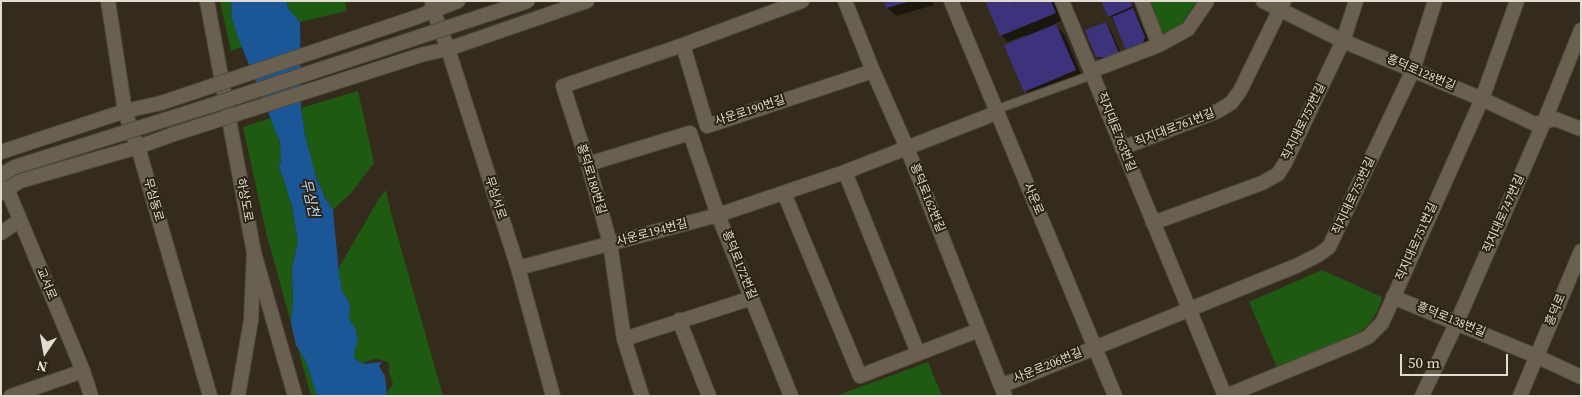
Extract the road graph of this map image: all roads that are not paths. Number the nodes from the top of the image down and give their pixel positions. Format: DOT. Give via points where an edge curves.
graph roads {
  1 [pos="108,1"];
  2 [pos="208,1"];
  3 [pos="458,1"];
  4 [pos="528,1"];
  5 [pos="587,1"];
  6 [pos="802,1"];
  7 [pos="845,1"];
  8 [pos="951,1"];
  9 [pos="1062,1"];
  10 [pos="1142,1"];
  11 [pos="1207,1"];
  12 [pos="1263,1"];
  13 [pos="1356,1"];
  14 [pos="1435,1"];
  15 [pos="1517,1"];
  16 [pos="432,6"];
  17 [pos="1282,6"];
  18 [pos="1581,30"];
  19 [pos="1343,41"];
  20 [pos="683,45"];
  21 [pos="1159,45"];
  22 [pos="448,49"];
  23 [pos="1413,70"];
  24 [pos="873,71"];
  25 [pos="1092,73"];
  26 [pos="1482,98"];
  27 [pos="125,111"];
  28 [pos="996,111"];
  29 [pos="1544,122"];
  30 [pos="1581,129"];
  31 [pos="138,147"];
  32 [pos="907,148"];
  33 [pos="1122,148"];
  34 [pos="1,152"];
  35 [pos="588,164"];
  36 [pos="845,172"];
  37 [pos="1,173"];
  38 [pos="4,192"];
  39 [pos="784,193"];
  40 [pos="718,215"];
  41 [pos="20,220"];
  42 [pos="1154,223"];
  43 [pos="1,233"];
  44 [pos="610,244"];
  45 [pos="1581,252"];
  46 [pos="254,254"];
  47 [pos="518,268"];
  48 [pos="1393,297"];
  49 [pos="752,298"];
  50 [pos="1189,309"];
  51 [pos="679,320"];
  52 [pos="1457,322"];
  53 [pos="979,330"];
  54 [pos="624,339"];
  55 [pos="1096,347"];
  56 [pos="918,353"];
  57 [pos="1536,356"];
  58 [pos="83,371"];
  59 [pos="1581,377"];
  60 [pos="1003,391"];
  61 [pos="11,396"];
  62 [pos="91,396"];
  63 [pos="210,396"];
  64 [pos="238,396"];
  65 [pos="295,396"];
  66 [pos="553,396"];
  67 [pos="642,396"];
  68 [pos="710,396"];
  69 [pos="791,396"];
  70 [pos="1115,396"];
  71 [pos="1225,396"];
  72 [pos="1422,396"];
  73 [pos="1520,396"];
  1 -- 27 [label="street, 무심동로"];
  2 -- 46 [label="street, 하상도로"];
  3 -- 16 [label="street"];
  4 -- 37 [label="street, bridge"];
  5 -- 22 [label="street"];
  6 -- 20 [label="street"];
  7 -- 24 [label="street, 흥덕로162번길"];
  8 -- 28 [label="street, 사운로"];
  9 -- 25 [label="street, 직지대로763번길"];
  10 -- 21 [label="street"];
  11 -- 21 [label="street" via="1188,29"];
  12 -- 17 [label="street, 흥덕로128번길"];
  13 -- 19 [label="street, 직지대로757번길"];
  14 -- 23 [label="street, 직지대로753번길"];
  15 -- 26 [label="street, 직지대로751번길"];
  16 -- 22 [label="street, 무심서로"];
  16 -- 27 [label="street, bridge" via="417,17 161,103"];
  17 -- 19 [label="street, 흥덕로128번길"];
  17 -- 33 [label="street, 직지대로761번길" via="1240,91 1230,103 1218,111"];
  18 -- 29 [label="street, 직지대로747번길"];
  19 -- 23 [label="street, 흥덕로128번길"];
  19 -- 42 [label="street, 직지대로757번길" via="1278,174 1262,184"];
  20 -- 24 [label="street, 사운로190번길" via="707,126"];
  20 -- 35 [label="street, 흥덕로180번길" via="562,86"];
  21 -- 25 [label="street"];
  22 -- 31 [label="street, bridge"];
  22 -- 47 [label="street, 무심서로"];
  23 -- 26 [label="street, 흥덕로128번길"];
  23 -- 50 [label="street, 직지대로753번길" via="1329,247 1296,266"];
  24 -- 32 [label="street, 흥덕로162번길"];
  25 -- 28 [label="lane"];
  25 -- 33 [label="street, 직지대로763번길"];
  26 -- 29 [label="street, 흥덕로128번길" via="1535,124"];
  26 -- 48 [label="street, 직지대로751번길"];
  27 -- 31 [label="street, 무심동로"];
  27 -- 34 [label="street"];
  28 -- 32 [label="street, 사운로194번길"];
  28 -- 55 [label="street, 사운로"];
  29 -- 30 [label="street, 흥덕로128번길" via="1555,119"];
  29 -- 52 [label="street, 직지대로747번길"];
  31 -- 38 [label="street" via="20,181"];
  31 -- 63 [label="street, 무심동로"];
  32 -- 36 [label="street, 사운로194번길"];
  32 -- 53 [label="street, 흥덕로162번길"];
  33 -- 42 [label="street, 직지대로763번길"];
  35 -- 40 [label="street, 흥덕로172번길" via="690,133"];
  35 -- 44 [label="street, 흥덕로180번길"];
  36 -- 39 [label="street, 사운로194번길"];
  36 -- 56 [label="street"];
  37 -- 38 [label="street, 교서로"];
  38 -- 41 [label="street, 교서로"];
  39 -- 40 [label="street, 사운로194번길"];
  39 -- 56 [label="street" via="860,376"];
  40 -- 44 [label="street, 사운로194번길"];
  40 -- 49 [label="street, 흥덕로172번길"];
  41 -- 43 [label="street"];
  41 -- 58 [label="street, 교서로"];
  42 -- 50 [label="street"];
  44 -- 47 [label="street, 사운로194번길"];
  44 -- 54 [label="street, 흥덕로180번길"];
  45 -- 57 [label="street, 흥덕로"];
  46 -- 64 [label="street" via="251,320"];
  46 -- 65 [label="street, 하상도로"];
  47 -- 66 [label="street, 무심서로"];
  48 -- 52 [label="street, 흥덕로138번길"];
  48 -- 71 [label="street, 직지대로751번길" via="1382,323 1368,337"];
  49 -- 51 [label="street"];
  49 -- 69 [label="street, 흥덕로172번길"];
  50 -- 55 [label="street, 직지대로753번길"];
  50 -- 71 [label="street"];
  51 -- 54 [label="street"];
  51 -- 68 [label="street"];
  52 -- 57 [label="street, 흥덕로138번길"];
  52 -- 72 [label="street, 직지대로747번길"];
  53 -- 56 [label="street"];
  53 -- 60 [label="street, 흥덕로162번길"];
  54 -- 67 [label="street, 흥덕로180번길"];
  55 -- 60 [label="street, 사운로206번길"];
  55 -- 70 [label="street, 사운로"];
  57 -- 59 [label="street, 흥덕로138번길"];
  57 -- 73 [label="street, 흥덕로"];
  58 -- 61 [label="street"];
  58 -- 62 [label="street, 교서로"];
}
